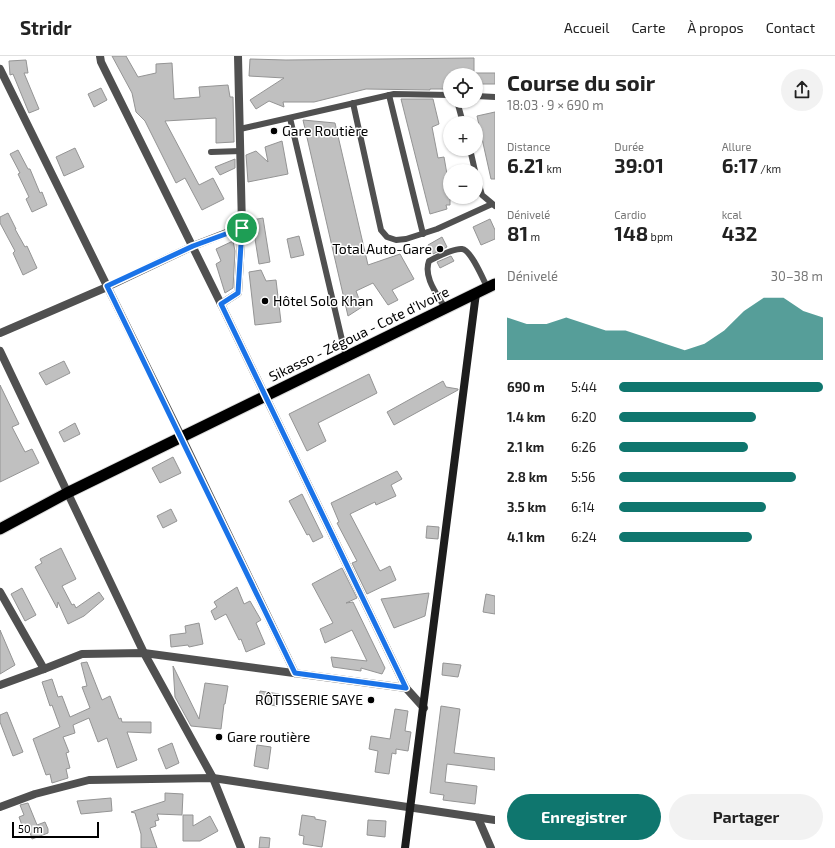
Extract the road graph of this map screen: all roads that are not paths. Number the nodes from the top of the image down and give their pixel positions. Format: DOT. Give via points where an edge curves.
graph roads {
  1 [pos="100,56"];
  2 [pos="238,56"];
  3 [pos="0,69"];
  4 [pos="389,95"];
  5 [pos="443,95"];
  6 [pos="483,96"];
  7 [pos="495,97"];
  8 [pos="353,103"];
  9 [pos="290,118"];
  10 [pos="240,129"];
  11 [pos="241,151"];
  12 [pos="211,152"];
  13 [pos="483,197"];
  14 [pos="493,205"];
  15 [pos="242,228"];
  16 [pos="423,234"];
  17 [pos="193,246"];
  18 [pos="107,286"];
  19 [pos="491,286"];
  20 [pos="476,293"];
  21 [pos="221,304"];
  22 [pos="445,308"];
  23 [pos="0,333"];
  24 [pos="0,351"];
  25 [pos="346,357"];
  26 [pos="266,396"];
  27 [pos="182,438"];
  28 [pos="68,493"];
  29 [pos="0,529"];
  30 [pos="0,592"];
  31 [pos="144,652"];
  32 [pos="44,669"];
  33 [pos="295,673"];
  34 [pos="0,685"];
  35 [pos="406,688"];
  36 [pos="424,708"];
  37 [pos="213,778"];
  38 [pos="0,807"];
  39 [pos="411,808"];
  40 [pos="478,818"];
  41 [pos="495,820"];
  42 [pos="241,848"];
  43 [pos="405,848"];
  44 [pos="491,848"];
  1 -- 17 [label="street"];
  2 -- 10 [label="street"];
  3 -- 18 [label="street"];
  4 -- 5 [label="lane"];
  4 -- 8 [label="lane"];
  4 -- 16 [label="lane"];
  6 -- 7 [label="lane"];
  8 -- 9 [label="lane"];
  8 -- 16 [label="lane" via="381,230 387,237 396,240"];
  9 -- 10 [label="lane"];
  9 -- 25 [label="lane"];
  10 -- 11 [label="street"];
  11 -- 12 [label="lane"];
  11 -- 15 [label="street"];
  13 -- 14 [label="lane"];
  14 -- 16 [label="lane"];
  15 -- 17 [label="street"];
  15 -- 21 [label="street" via="238,293"];
  17 -- 18 [label="street"];
  17 -- 21 [label="street"];
  18 -- 23 [label="street"];
  18 -- 27 [label="street"];
  19 -- 20 [label="highway, Sikasso - Zégoua - Cote d'Ivoire"];
  19 -- 22 [label="lane" via="469,252 463,249 429,261 427,275"];
  20 -- 22 [label="highway, Sikasso - Zégoua - Cote d'Ivoire"];
  20 -- 36 [label="main road"];
  21 -- 26 [label="street"];
  22 -- 25 [label="highway, Sikasso - Zégoua - Cote d'Ivoire"];
  24 -- 28 [label="street"];
  25 -- 26 [label="highway, Sikasso - Zégoua - Cote d'Ivoire"];
  26 -- 27 [label="highway, Sikasso - Zégoua - Cote d'Ivoire"];
  26 -- 35 [label="street"];
  27 -- 28 [label="highway, Sikasso - Zégoua - Cote d'Ivoire"];
  27 -- 33 [label="street"];
  28 -- 29 [label="highway, Sikasso - Zégoua - Cote d'Ivoire"];
  28 -- 31 [label="street"];
  30 -- 32 [label="street"];
  31 -- 32 [label="street" via="82,654"];
  31 -- 33 [label="street"];
  31 -- 37 [label="street"];
  32 -- 34 [label="street"];
  33 -- 35 [label="street"];
  35 -- 36 [label="street"];
  36 -- 39 [label="main road"];
  37 -- 38 [label="street" via="89,780 35,794"];
  37 -- 39 [label="street"];
  37 -- 42 [label="street"];
  39 -- 40 [label="street"];
  39 -- 43 [label="main road"];
  40 -- 41 [label="street"];
  40 -- 44 [label="street"];
}
